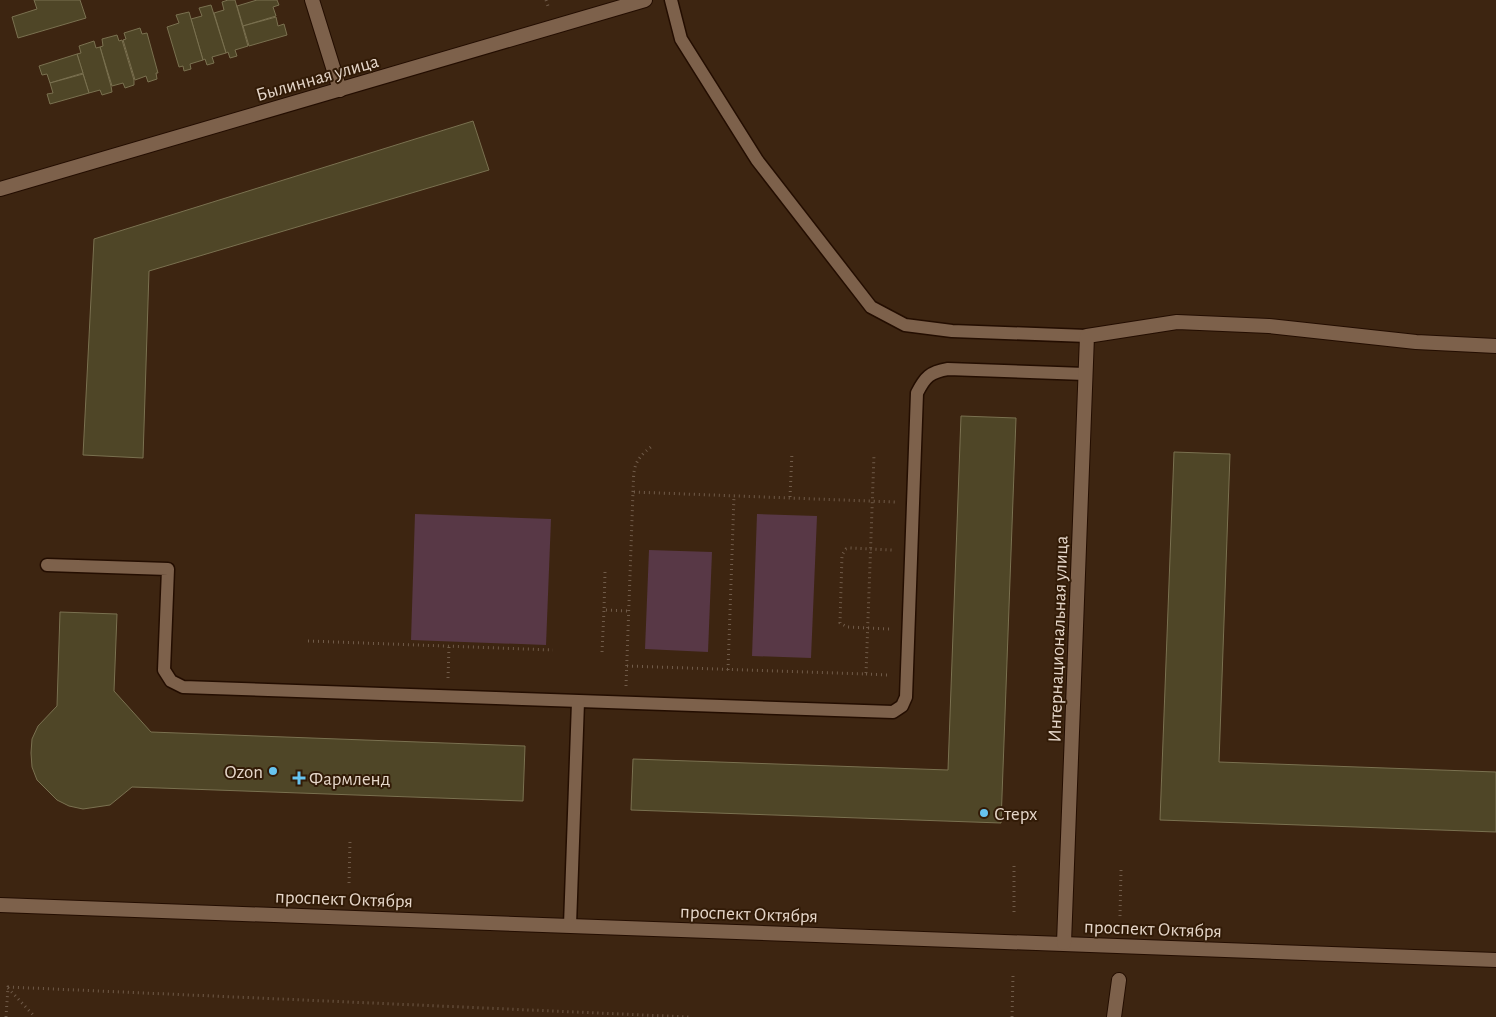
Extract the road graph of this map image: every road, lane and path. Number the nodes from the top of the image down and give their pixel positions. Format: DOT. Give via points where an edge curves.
graph roads {
  1 [pos="312,0"];
  2 [pos="645,0"];
  3 [pos="671,0"];
  4 [pos="340,90"];
  5 [pos="0,189"];
  6 [pos="1087,336"];
  7 [pos="1496,346"];
  8 [pos="1085,374"];
  9 [pos="652,446"];
  10 [pos="792,452"];
  11 [pos="874,455"];
  12 [pos="633,492"];
  13 [pos="734,496"];
  14 [pos="790,497"];
  15 [pos="873,501"];
  16 [pos="913,502"];
  17 [pos="871,549"];
  18 [pos="912,550"];
  19 [pos="46,565"];
  20 [pos="605,572"];
  21 [pos="604,610"];
  22 [pos="629,611"];
  23 [pos="868,628"];
  24 [pos="909,629"];
  25 [pos="308,641"];
  26 [pos="449,646"];
  27 [pos="553,650"];
  28 [pos="602,652"];
  29 [pos="627,666"];
  30 [pos="728,670"];
  31 [pos="447,697"];
  32 [pos="578,702"];
  33 [pos="625,703"];
  34 [pos="350,841"];
  35 [pos="1014,866"];
  36 [pos="1121,870"];
  37 [pos="349,883"];
  38 [pos="0,905"];
  39 [pos="1014,912"];
  40 [pos="1120,916"];
  41 [pos="570,925"];
  42 [pos="1064,943"];
  43 [pos="1496,960"];
  44 [pos="1013,975"];
  45 [pos="1119,980"];
  46 [pos="8,987"];
  47 [pos="6,1017"];
  48 [pos="35,1017"];
  49 [pos="689,1017"];
  50 [pos="1012,1017"];
  51 [pos="1114,1017"];
  1 -- 4 [label="street"];
  2 -- 4 [label="street, Былинная улица"];
  3 -- 6 [label="lane" via="681,39 757,160 871,307 889,318 915,326"];
  4 -- 5 [label="street, Былинная улица"];
  6 -- 7 [label="street" via="1177,322 1269,326 1416,342"];
  6 -- 8 [label="street, Интернациональная улица"];
  8 -- 16 [label="lane" via="948,369 924,378 917,393"];
  8 -- 42 [label="street, Интернациональная улица"];
  9 -- 12 [label="path" via="635,462"];
  10 -- 14 [label="path"];
  11 -- 15 [label="path"];
  12 -- 13 [label="path"];
  12 -- 22 [label="path"];
  13 -- 14 [label="path"];
  13 -- 30 [label="path"];
  14 -- 15 [label="path"];
  15 -- 16 [label="path"];
  15 -- 17 [label="path"];
  16 -- 18 [label="lane"];
  17 -- 18 [label="path"];
  17 -- 23 [label="path"];
  17 -- 23 [label="path" via="843,551 840,619 843,626"];
  18 -- 24 [label="lane"];
  19 -- 31 [label="lane" via="168,569 164,670 171,681 183,687"];
  20 -- 21 [label="path"];
  21 -- 22 [label="path"];
  21 -- 28 [label="path"];
  22 -- 29 [label="path"];
  23 -- 24 [label="path"];
  23 -- 30 [label="path" via="866,674"];
  24 -- 33 [label="lane" via="906,697 902,706 893,712"];
  25 -- 26 [label="path"];
  26 -- 27 [label="path"];
  26 -- 31 [label="path"];
  29 -- 30 [label="path"];
  29 -- 33 [label="path"];
  31 -- 32 [label="lane"];
  32 -- 33 [label="lane"];
  32 -- 41 [label="lane"];
  34 -- 37 [label="path"];
  35 -- 39 [label="path"];
  36 -- 40 [label="path"];
  38 -- 41 [label="street, проспект Октября"];
  41 -- 42 [label="street, проспект Октября"];
  42 -- 43 [label="street, проспект Октября"];
  44 -- 50 [label="path"];
  45 -- 51 [label="street"];
  46 -- 47 [label="path"];
  46 -- 48 [label="path"];
  46 -- 49 [label="path"];
}
